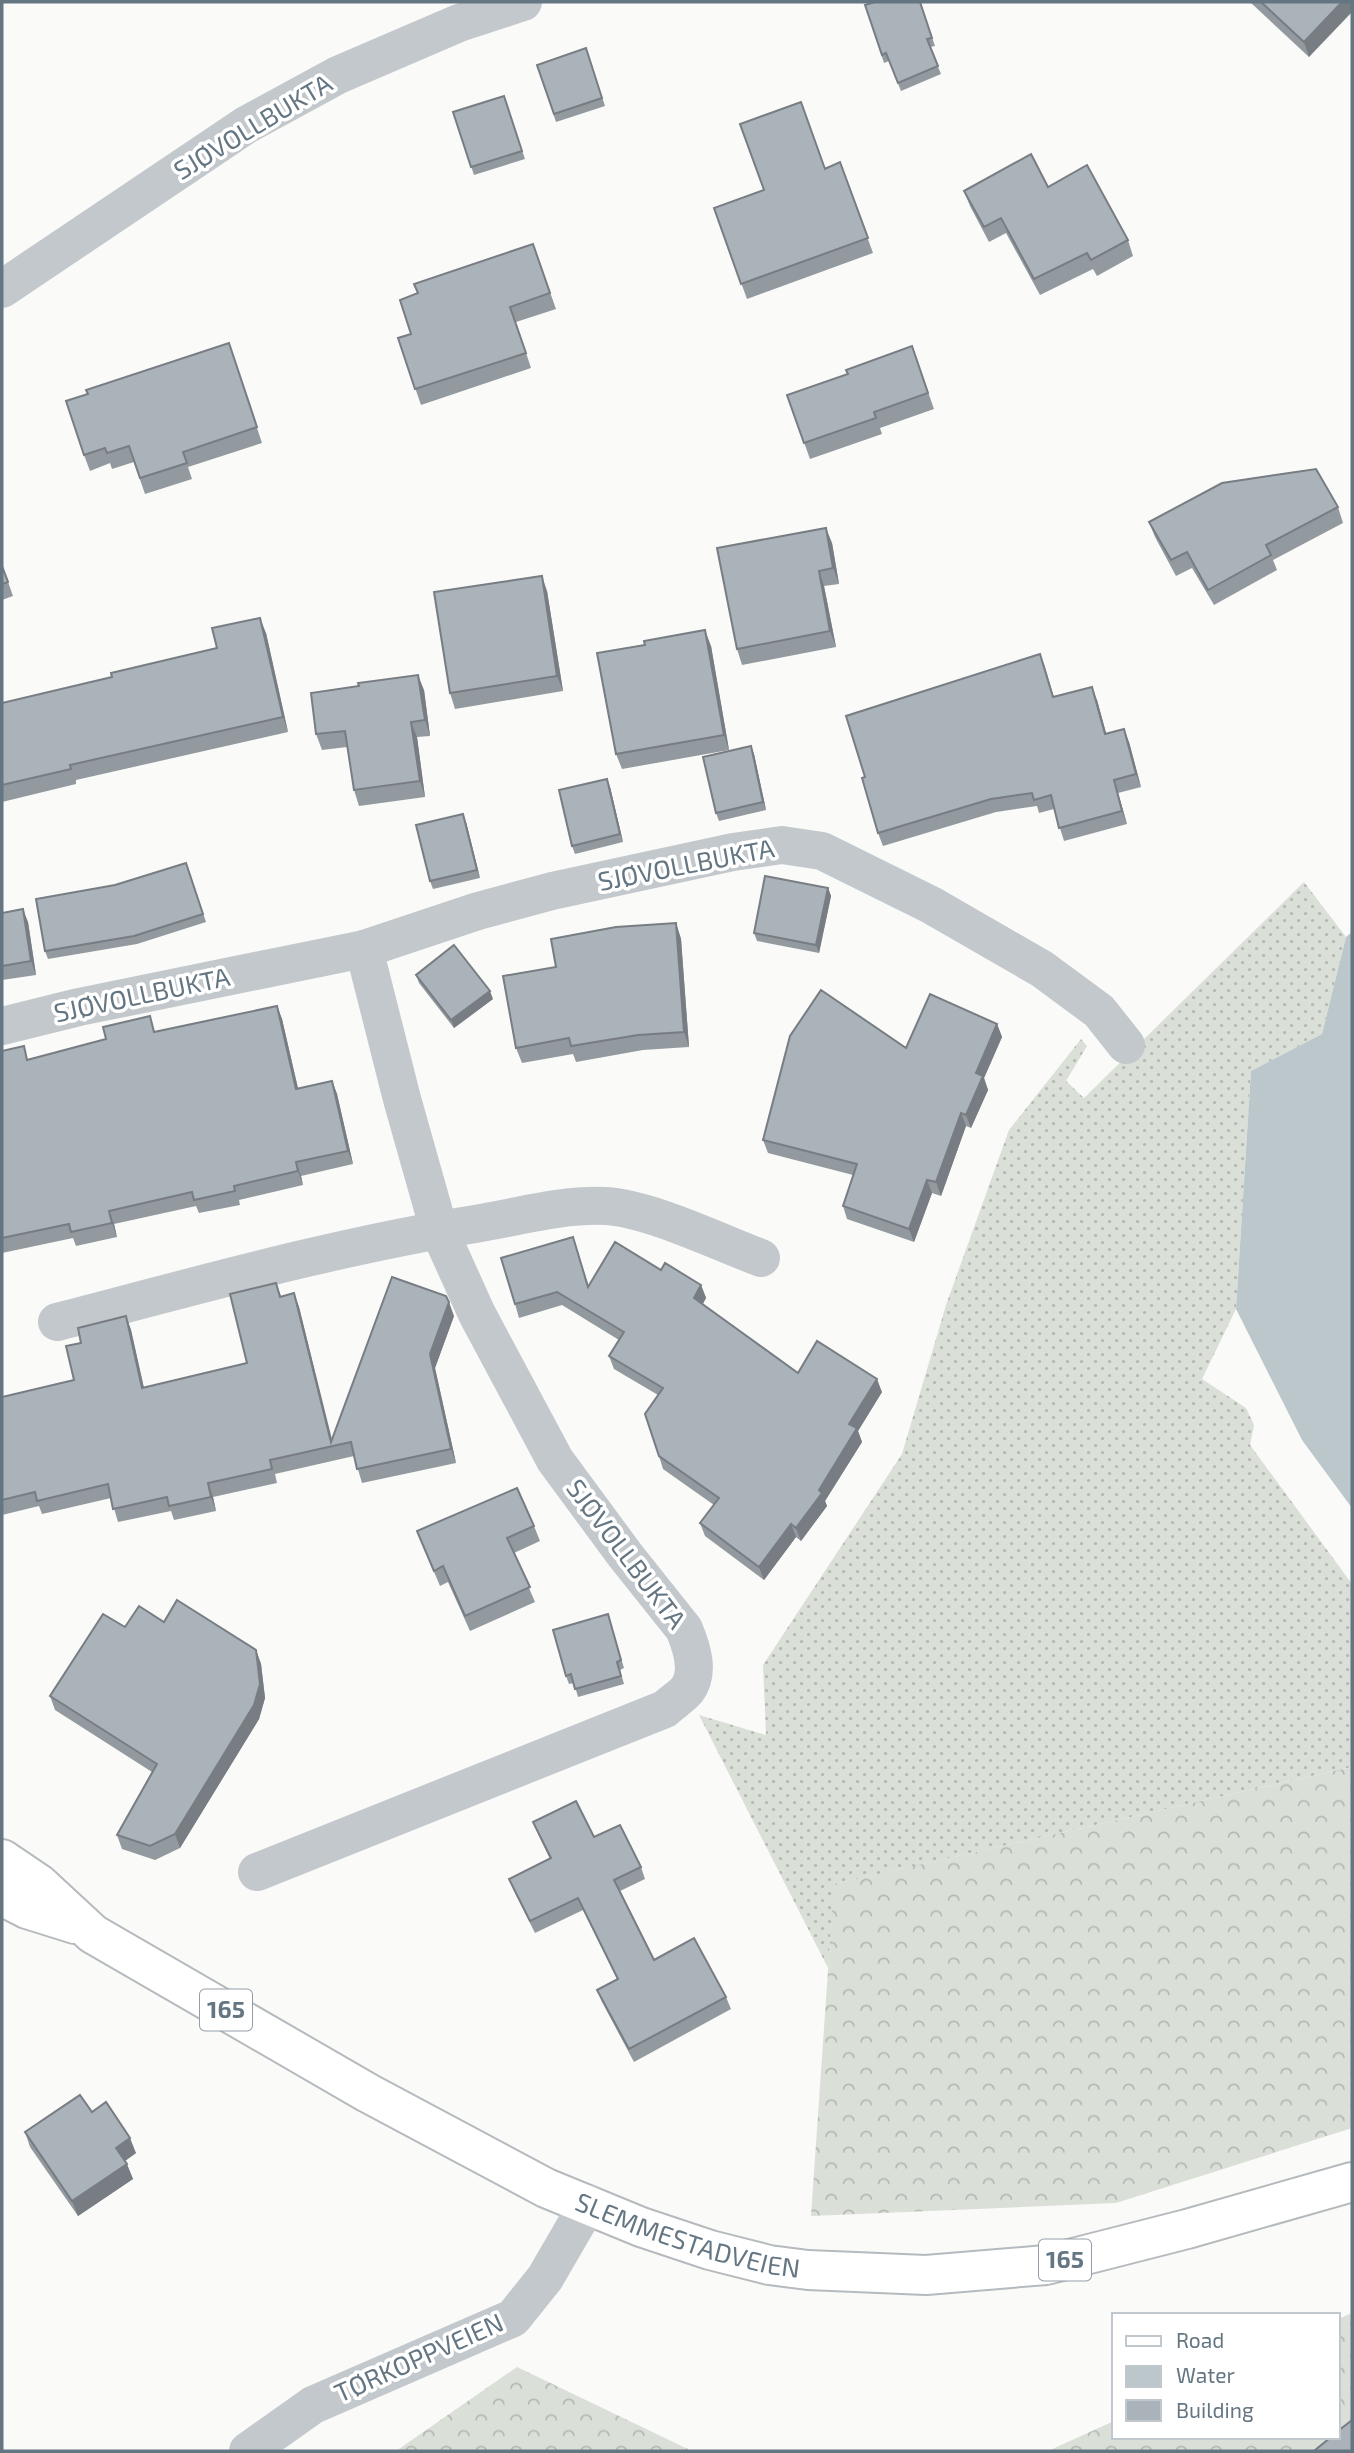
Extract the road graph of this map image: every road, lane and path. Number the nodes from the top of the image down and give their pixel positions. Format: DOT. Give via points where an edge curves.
graph roads {
  1 [pos="523,2"];
  2 [pos="2,289"];
  3 [pos="364,949"];
  4 [pos="2,1026"];
  5 [pos="1126,1045"];
  6 [pos="439,1230"];
  7 [pos="761,1258"];
  8 [pos="57,1322"];
  9 [pos="2,1859"];
  10 [pos="257,1872"];
  11 [pos="2,1896"];
  12 [pos="84,1927"];
  13 [pos="1352,2182"];
  14 [pos="588,2204"];
  15 [pos="248,2451"];
  1 -- 2 [label="street, SJØVOLLBUKTA" via="459,23 338,75 246,125"];
  3 -- 4 [label="street, SJØVOLLBUKTA"];
  3 -- 5 [label="street, SJØVOLLBUKTA" via="552,891 733,852 782,845 805,847 822,850 877,877 1042,969 1099,1011"];
  3 -- 6 [label="street, SJØVOLLBUKTA"];
  6 -- 7 [label="street" via="605,1206 639,1212"];
  6 -- 8 [label="street" via="262,1268"];
  6 -- 10 [label="street, SJØVOLLBUKTA" via="477,1314 555,1460 684,1629 695,1671 687,1690 665,1709"];
  9 -- 12 [label="main road, SLEMMESTADVEIEN / 165" via="39,1884"];
  11 -- 12 [label="main road, SLEMMESTADVEIEN / 165"];
  12 -- 14 [label="main road, SLEMMESTADVEIEN / 165" via="368,2093 546,2188"];
  13 -- 14 [label="main road, SLEMMESTADVEIEN / 165" via="1187,2230 1046,2264 926,2275 769,2264 641,2227"];
  14 -- 15 [label="street, TØRKOPPVEIEN" via="545,2278 513,2318 313,2405"];
}
